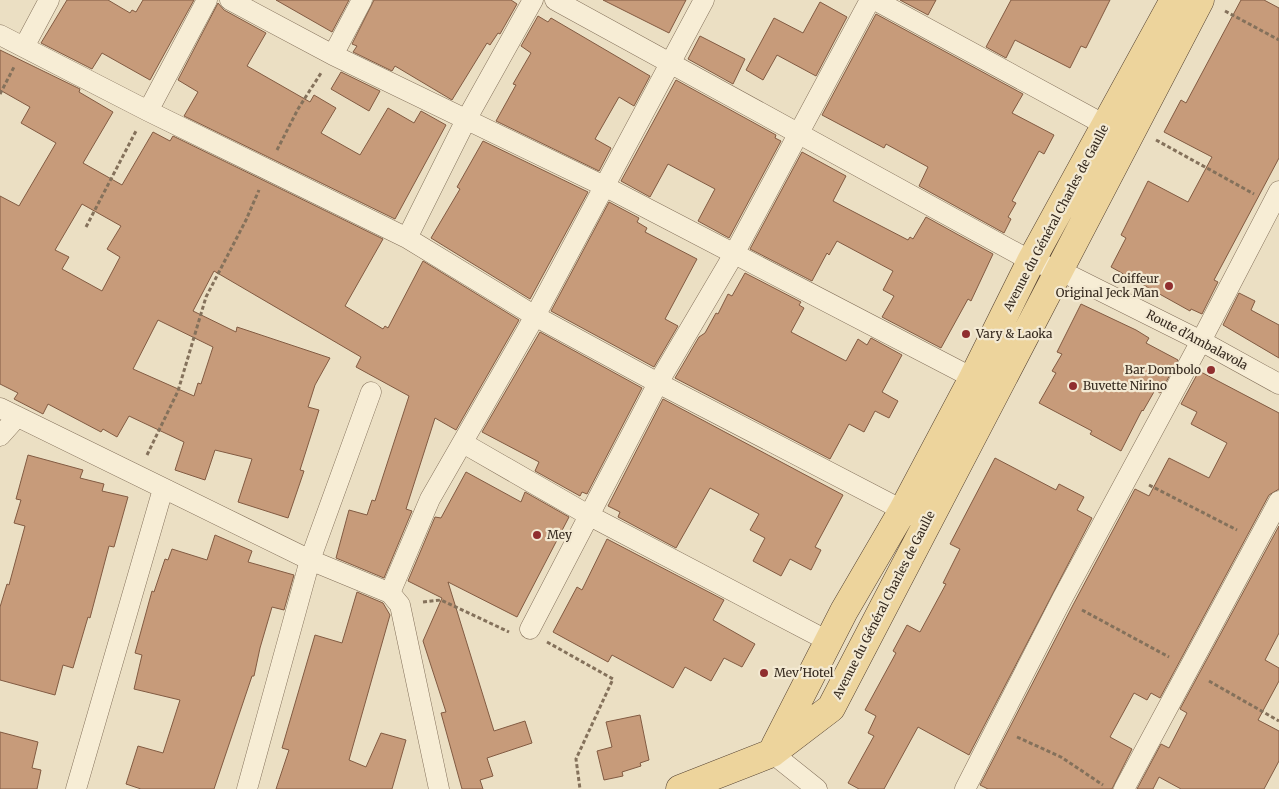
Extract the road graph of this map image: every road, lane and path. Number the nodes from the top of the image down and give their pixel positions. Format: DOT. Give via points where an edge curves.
graph roads {
  1 [pos="49,0"];
  2 [pos="207,0"];
  3 [pos="230,0"];
  4 [pos="362,0"];
  5 [pos="533,0"];
  6 [pos="555,0"];
  7 [pos="704,0"];
  8 [pos="870,0"];
  9 [pos="875,0"];
  10 [pos="1192,6"];
  11 [pos="0,35"];
  12 [pos="1279,40"];
  13 [pos="24,46"];
  14 [pos="333,55"];
  15 [pos="670,65"];
  16 [pos="0,94"];
  17 [pos="148,111"];
  18 [pos="466,120"];
  19 [pos="1105,125"];
  20 [pos="1133,128"];
  21 [pos="797,131"];
  22 [pos="267,169"];
  23 [pos="606,187"];
  24 [pos="1276,197"];
  25 [pos="86,227"];
  26 [pos="407,238"];
  27 [pos="734,254"];
  28 [pos="1031,261"];
  29 [pos="1061,271"];
  30 [pos="535,316"];
  31 [pos="1201,341"];
  32 [pos="973,378"];
  33 [pos="658,383"];
  34 [pos="1279,384"];
  35 [pos="371,392"];
  36 [pos="8,412"];
  37 [pos="0,436"];
  38 [pos="463,443"];
  39 [pos="1129,474"];
  40 [pos="138,476"];
  41 [pos="163,489"];
  42 [pos="1279,500"];
  43 [pos="903,510"];
  44 [pos="590,516"];
  45 [pos="927,522"];
  46 [pos="1257,540"];
  47 [pos="310,560"];
  48 [pos="395,599"];
  49 [pos="530,629"];
  50 [pos="828,641"];
  51 [pos="996,726"];
  52 [pos="772,753"];
  53 [pos="76,789"];
  54 [pos="247,789"];
  55 [pos="439,789"];
  56 [pos="580,789"];
  57 [pos="680,789"];
  58 [pos="817,789"];
  59 [pos="965,789"];
  60 [pos="1110,789"];
  61 [pos="1124,789"];
  1 -- 13 [label="street"];
  2 -- 17 [label="street"];
  3 -- 14 [label="street"];
  4 -- 14 [label="street"];
  5 -- 18 [label="street"];
  6 -- 15 [label="street, Route d'Ambalavola"];
  7 -- 15 [label="street"];
  8 -- 21 [label="street"];
  9 -- 19 [label="street"];
  10 -- 12 [label="path"];
  10 -- 19 [label="main road, Avenue du Général Charles de Gaulle"];
  10 -- 20 [label="main road, Avenue du Général Charles de Gaulle"];
  11 -- 13 [label="street"];
  13 -- 16 [label="path"];
  13 -- 17 [label="street"];
  14 -- 18 [label="street"];
  14 -- 22 [label="path" via="298,109"];
  15 -- 21 [label="street, Route d'Ambalavola"];
  15 -- 23 [label="street"];
  17 -- 22 [label="street"];
  17 -- 25 [label="path"];
  18 -- 23 [label="street"];
  18 -- 26 [label="street"];
  19 -- 28 [label="main road, Avenue du Général Charles de Gaulle"];
  20 -- 24 [label="path"];
  20 -- 29 [label="main road, Avenue du Général Charles de Gaulle"];
  21 -- 27 [label="street"];
  21 -- 28 [label="street, Route d'Ambalavola"];
  22 -- 26 [label="street"];
  22 -- 40 [label="path" via="246,220 206,297 178,391"];
  23 -- 27 [label="street"];
  23 -- 30 [label="street"];
  24 -- 31 [label="street"];
  26 -- 30 [label="street"];
  27 -- 32 [label="street"];
  27 -- 33 [label="street"];
  28 -- 29 [label="street, Route d'Ambalavola"];
  28 -- 32 [label="main road, Avenue du Général Charles de Gaulle"];
  29 -- 31 [label="street, Route d'Ambalavola"];
  29 -- 45 [label="main road, Avenue du Général Charles de Gaulle"];
  30 -- 33 [label="street"];
  30 -- 38 [label="street"];
  31 -- 34 [label="street, Route d'Ambalavola"];
  31 -- 39 [label="street"];
  32 -- 43 [label="main road, Avenue du Général Charles de Gaulle"];
  33 -- 43 [label="street"];
  33 -- 44 [label="street"];
  35 -- 47 [label="street"];
  36 -- 37 [label="street"];
  36 -- 40 [label="street"];
  38 -- 44 [label="street"];
  38 -- 48 [label="street" via="430,499"];
  39 -- 46 [label="path"];
  39 -- 51 [label="street"];
  40 -- 41 [label="street"];
  41 -- 47 [label="street"];
  41 -- 53 [label="street"];
  42 -- 46 [label="street"];
  43 -- 45 [label="street"];
  43 -- 50 [label="main road, Avenue du Général Charles de Gaulle"];
  44 -- 49 [label="street"];
  44 -- 50 [label="street"];
  45 -- 52 [label="main road, Avenue du Général Charles de Gaulle" via="831,708"];
  46 -- 61 [label="street"];
  47 -- 48 [label="street"];
  47 -- 54 [label="street"];
  48 -- 49 [label="path" via="441,600 514,635"];
  48 -- 55 [label="street"];
  49 -- 56 [label="path" via="540,638 613,679 576,759"];
  50 -- 52 [label="main road, Avenue du Général Charles de Gaulle"];
  51 -- 59 [label="street"];
  51 -- 60 [label="path" via="1061,757"];
  52 -- 57 [label="main road"];
  52 -- 58 [label="street"];
}
